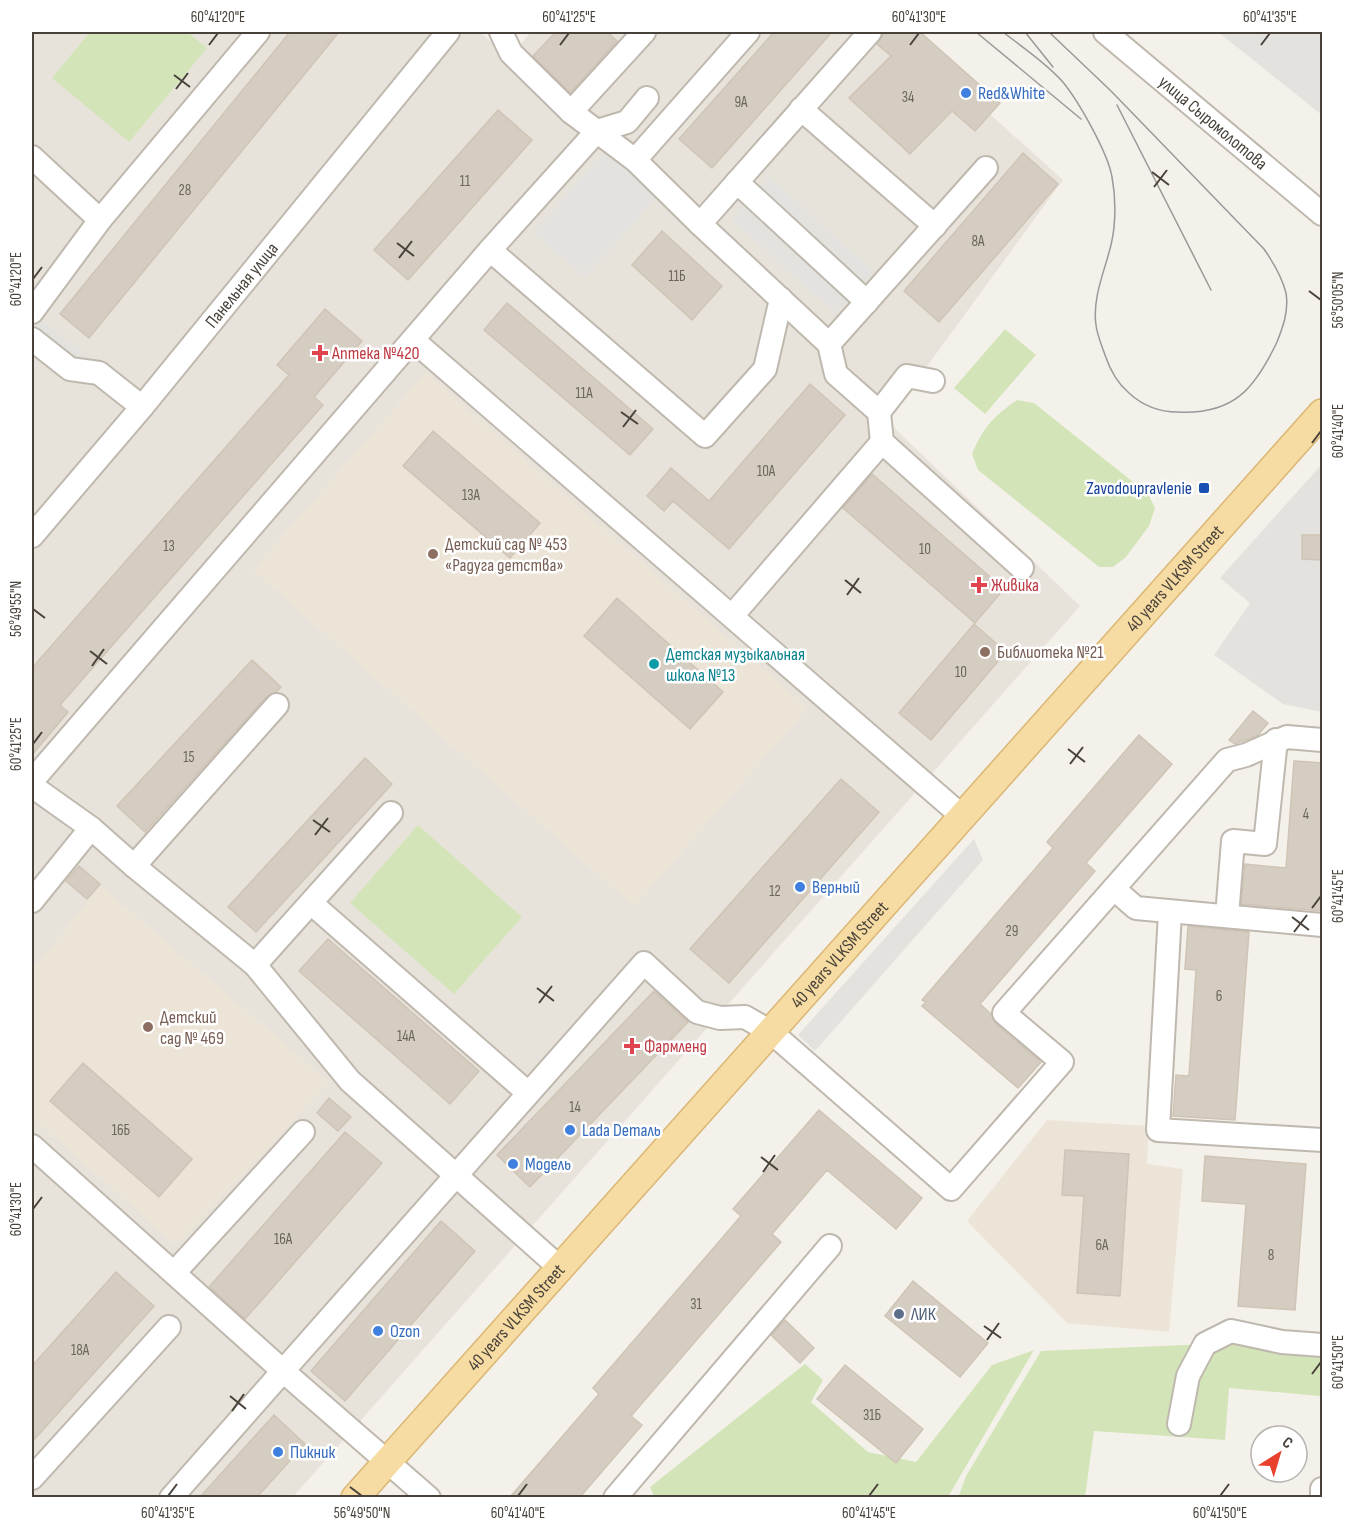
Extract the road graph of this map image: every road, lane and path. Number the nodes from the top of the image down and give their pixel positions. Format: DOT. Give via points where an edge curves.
graph roads {
  1 [pos="258,32"];
  2 [pos="448,32"];
  3 [pos="501,32"];
  4 [pos="644,32"];
  5 [pos="748,32"];
  6 [pos="870,32"];
  7 [pos="1105,32"];
  8 [pos="647,98"];
  9 [pos="801,109"];
  10 [pos="571,112"];
  11 [pos="597,131"];
  12 [pos="32,157"];
  13 [pos="635,160"];
  14 [pos="986,168"];
  15 [pos="737,182"];
  16 [pos="1323,214"];
  17 [pos="100,220"];
  18 [pos="700,224"];
  19 [pos="935,226"];
  20 [pos="490,250"];
  21 [pos="781,299"];
  22 [pos="867,302"];
  23 [pos="32,312"];
  24 [pos="32,339"];
  25 [pos="413,340"];
  26 [pos="829,344"];
  27 [pos="933,381"];
  28 [pos="141,407"];
  29 [pos="879,412"];
  30 [pos="1323,413"];
  31 [pos="882,442"];
  32 [pos="32,536"];
  33 [pos="1022,568"];
  34 [pos="732,616"];
  35 [pos="277,705"];
  36 [pos="1276,740"];
  37 [pos="1323,740"];
  38 [pos="32,781"];
  39 [pos="32,786"];
  40 [pos="391,813"];
  41 [pos="963,817"];
  42 [pos="91,828"];
  43 [pos="134,866"];
  44 [pos="1114,889"];
  45 [pos="32,901"];
  46 [pos="310,903"];
  47 [pos="1170,912"];
  48 [pos="1227,916"];
  49 [pos="1323,925"];
  50 [pos="255,965"];
  51 [pos="771,1032"];
  52 [pos="528,1093"];
  53 [pos="303,1132"];
  54 [pos="1323,1140"];
  55 [pos="35,1157"];
  56 [pos="455,1175"];
  57 [pos="831,1246"];
  58 [pos="560,1268"];
  59 [pos="174,1273"];
  60 [pos="169,1327"];
  61 [pos="1323,1345"];
  62 [pos="283,1371"];
  63 [pos="1179,1424"];
  64 [pos="387,1462"];
  65 [pos="32,1478"];
  66 [pos="1323,1489"];
  67 [pos="618,1496"];
  68 [pos="171,1497"];
  69 [pos="355,1497"];
  70 [pos="429,1497"];
  71 [pos="1322,1497"];
  1 -- 17 [label="street"];
  2 -- 28 [label="street, Панельная улица"];
  3 -- 10 [label="street" via="511,53"];
  4 -- 10 [label="street"];
  5 -- 13 [label="street"];
  6 -- 9 [label="street"];
  7 -- 16 [label="street, улица Сыромолотова"];
  8 -- 11 [label="street" via="627,122"];
  9 -- 15 [label="street"];
  9 -- 19 [label="street"];
  10 -- 11 [label="street"];
  11 -- 13 [label="street"];
  11 -- 20 [label="street"];
  12 -- 17 [label="street"];
  13 -- 18 [label="street"];
  14 -- 19 [label="street"];
  15 -- 18 [label="street"];
  15 -- 22 [label="street"];
  17 -- 23 [label="street"];
  18 -- 21 [label="street"];
  19 -- 22 [label="street"];
  20 -- 21 [label="street" via="705,436 765,369"];
  20 -- 25 [label="street"];
  21 -- 26 [label="street"];
  22 -- 26 [label="street"];
  24 -- 28 [label="street" via="70,369 99,373"];
  25 -- 34 [label="street"];
  25 -- 38 [label="street"];
  26 -- 29 [label="street" via="836,374"];
  27 -- 29 [label="street" via="908,376"];
  28 -- 32 [label="street, Панельная улица"];
  29 -- 31 [label="street"];
  30 -- 41 [label="main road, 40 years VLKSM Street"];
  31 -- 33 [label="street"];
  31 -- 34 [label="street"];
  34 -- 41 [label="street"];
  35 -- 43 [label="street"];
  36 -- 37 [label="street"];
  36 -- 44 [label="street" via="1227,760"];
  36 -- 48 [label="street" via="1265,844 1233,841"];
  39 -- 42 [label="street"];
  40 -- 46 [label="street"];
  41 -- 51 [label="main road, 40 years VLKSM Street"];
  42 -- 43 [label="street"];
  42 -- 45 [label="street"];
  43 -- 50 [label="street"];
  44 -- 47 [label="street" via="1136,908"];
  44 -- 51 [label="street" via="1004,1013 1062,1062 951,1189"];
  46 -- 50 [label="street"];
  46 -- 52 [label="street"];
  47 -- 48 [label="street"];
  47 -- 54 [label="street" via="1158,1130"];
  48 -- 49 [label="street"];
  50 -- 56 [label="street" via="350,1081"];
  51 -- 52 [label="street" via="745,1017 720,1018 697,1011 644,963"];
  51 -- 58 [label="main road, 40 years VLKSM Street"];
  52 -- 56 [label="street"];
  53 -- 59 [label="street"];
  55 -- 59 [label="street"];
  56 -- 58 [label="street"];
  56 -- 62 [label="street"];
  57 -- 67 [label="street"];
  58 -- 64 [label="main road, 40 years VLKSM Street"];
  59 -- 62 [label="street"];
  60 -- 65 [label="street"];
  61 -- 63 [label="street" via="1282,1342 1231,1330 1205,1344 1188,1376"];
  62 -- 64 [label="street"];
  62 -- 68 [label="street"];
  64 -- 69 [label="main road, 40 years VLKSM Street"];
  64 -- 70 [label="street"];
  66 -- 71 [label="street"];
}
